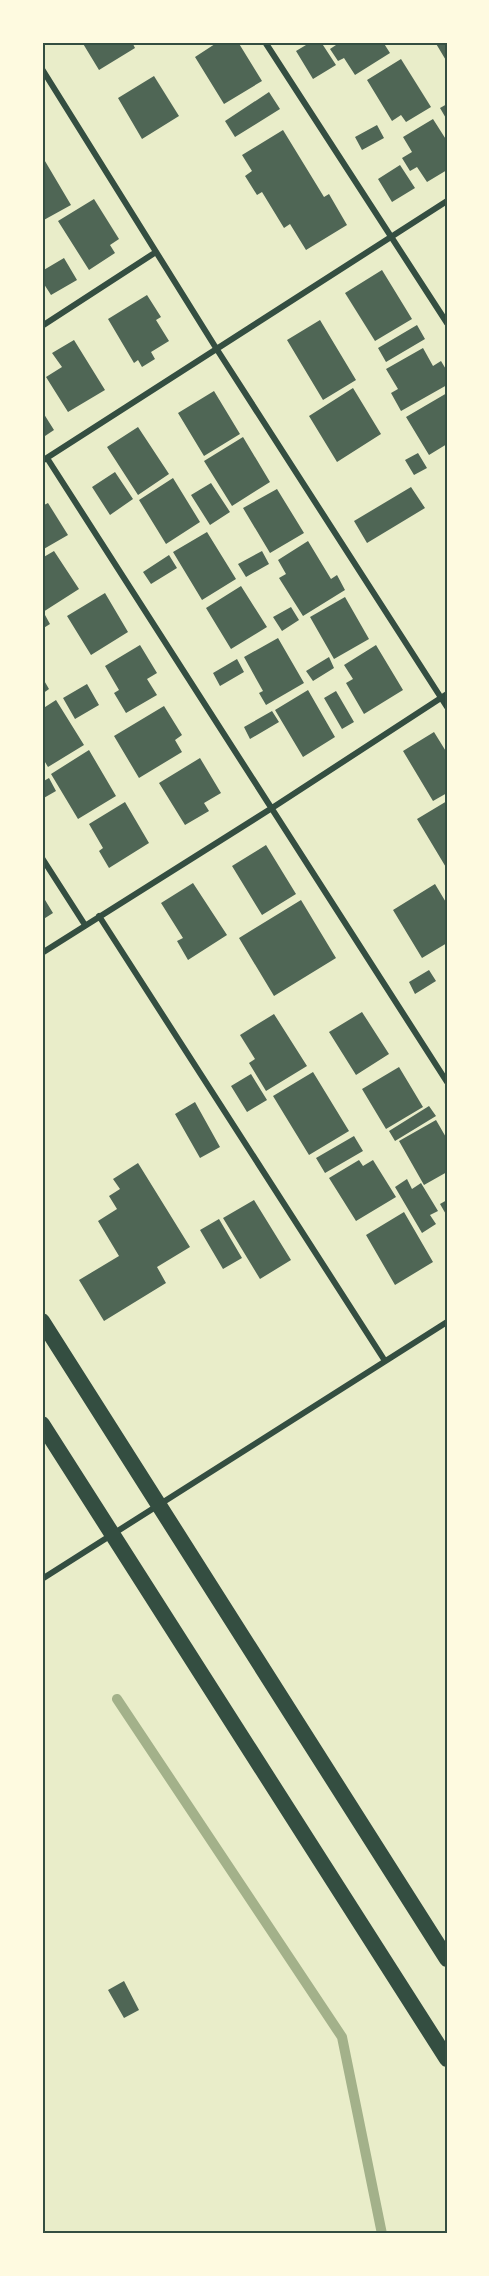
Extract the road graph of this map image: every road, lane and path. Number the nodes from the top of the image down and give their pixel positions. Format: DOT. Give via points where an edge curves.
graph roads {
  1 [pos="265,42"];
  2 [pos="42,69"];
  3 [pos="447,201"];
  4 [pos="391,237"];
  5 [pos="156,252"];
  6 [pos="447,323"];
  7 [pos="42,326"];
  8 [pos="216,348"];
  9 [pos="44,459"];
  10 [pos="444,695"];
  11 [pos="447,707"];
  12 [pos="272,808"];
  13 [pos="42,858"];
  14 [pos="99,916"];
  15 [pos="85,925"];
  16 [pos="42,953"];
  17 [pos="447,1082"];
  18 [pos="42,1321"];
  19 [pos="447,1322"];
  20 [pos="386,1361"];
  21 [pos="42,1424"];
  22 [pos="159,1505"];
  23 [pos="112,1534"];
  24 [pos="42,1579"];
  25 [pos="447,1959"];
  26 [pos="447,2059"];
  1 -- 4 [label="street"];
  2 -- 5 [label="street"];
  3 -- 4 [label="street"];
  4 -- 6 [label="street"];
  4 -- 8 [label="street"];
  5 -- 7 [label="street"];
  5 -- 8 [label="street"];
  8 -- 9 [label="street"];
  8 -- 10 [label="street"];
  9 -- 12 [label="street"];
  10 -- 11 [label="street"];
  10 -- 12 [label="street"];
  12 -- 14 [label="street"];
  12 -- 17 [label="street"];
  13 -- 15 [label="street"];
  14 -- 15 [label="street"];
  14 -- 20 [label="street"];
  15 -- 16 [label="street"];
  18 -- 22 [label="highway"];
  19 -- 20 [label="street"];
  20 -- 22 [label="street"];
  21 -- 23 [label="highway"];
  22 -- 23 [label="street"];
  22 -- 25 [label="highway"];
  23 -- 24 [label="street"];
  23 -- 26 [label="highway"];
}
